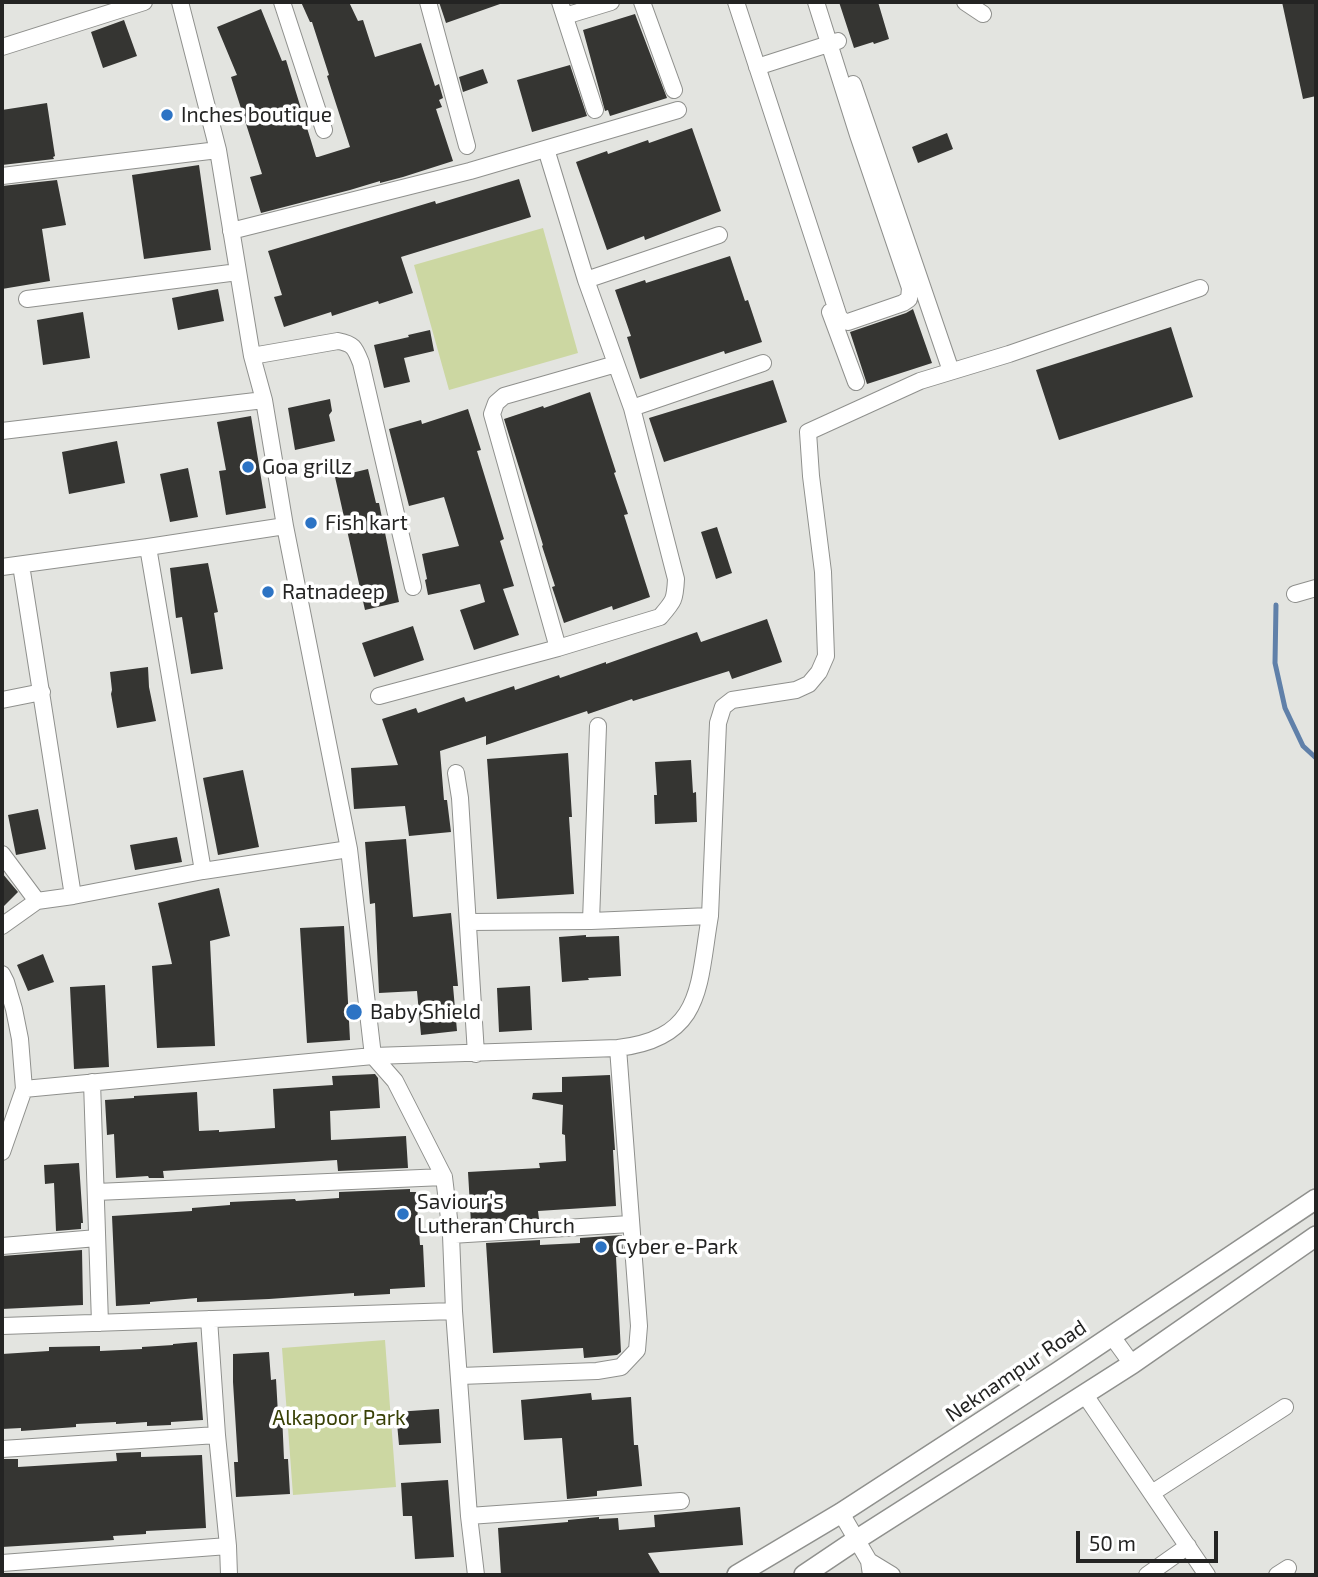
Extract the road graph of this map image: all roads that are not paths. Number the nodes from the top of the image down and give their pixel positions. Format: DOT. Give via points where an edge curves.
graph roads {
  1 [pos="144,2"];
  2 [pos="180,2"];
  3 [pos="282,2"];
  4 [pos="428,2"];
  5 [pos="611,2"];
  6 [pos="642,2"];
  7 [pos="724,2"];
  8 [pos="736,2"];
  9 [pos="816,2"];
  10 [pos="825,2"];
  11 [pos="965,2"];
  12 [pos="562,9"];
  13 [pos="983,14"];
  14 [pos="834,42"];
  15 [pos="2,47"];
  16 [pos="757,67"];
  17 [pos="674,90"];
  18 [pos="595,110"];
  19 [pos="678,110"];
  20 [pos="324,130"];
  21 [pos="864,133"];
  22 [pos="467,146"];
  23 [pos="546,149"];
  24 [pos="218,150"];
  25 [pos="2,176"];
  26 [pos="232,231"];
  27 [pos="719,235"];
  28 [pos="238,272"];
  29 [pos="586,280"];
  30 [pos="1200,288"];
  31 [pos="27,299"];
  32 [pos="252,356"];
  33 [pos="763,363"];
  34 [pos="616,364"];
  35 [pos="951,371"];
  36 [pos="856,382"];
  37 [pos="264,400"];
  38 [pos="632,408"];
  39 [pos="2,431"];
  40 [pos="285,526"];
  41 [pos="148,547"];
  42 [pos="21,565"];
  43 [pos="2,567"];
  44 [pos="413,587"];
  45 [pos="1316,588"];
  46 [pos="1295,594"];
  47 [pos="558,648"];
  48 [pos="42,692"];
  49 [pos="379,696"];
  50 [pos="2,700"];
  51 [pos="597,726"];
  52 [pos="456,773"];
  53 [pos="349,849"];
  54 [pos="2,853"];
  55 [pos="203,871"];
  56 [pos="73,896"];
  57 [pos="37,901"];
  58 [pos="710,916"];
  59 [pos="591,921"];
  60 [pos="469,922"];
  61 [pos="2,926"];
  62 [pos="2,974"];
  63 [pos="618,1048"];
  64 [pos="476,1054"];
  65 [pos="373,1056"];
  66 [pos="92,1082"];
  67 [pos="24,1089"];
  68 [pos="2,1152"];
  69 [pos="444,1177"];
  70 [pos="96,1192"];
  71 [pos="1316,1199"];
  72 [pos="631,1224"];
  73 [pos="451,1235"];
  74 [pos="1316,1236"];
  75 [pos="97,1238"];
  76 [pos="2,1246"];
  77 [pos="454,1311"];
  78 [pos="209,1319"];
  79 [pos="100,1324"];
  80 [pos="2,1326"];
  81 [pos="1111,1335"];
  82 [pos="1132,1364"];
  83 [pos="460,1376"];
  84 [pos="1085,1395"];
  85 [pos="1285,1407"];
  86 [pos="217,1435"];
  87 [pos="2,1449"];
  88 [pos="1152,1493"];
  89 [pos="681,1501"];
  90 [pos="841,1513"];
  91 [pos="469,1516"];
  92 [pos="856,1540"];
  93 [pos="228,1546"];
  94 [pos="1188,1546"];
  95 [pos="2,1563"];
  96 [pos="870,1568"];
  97 [pos="229,1575"];
  98 [pos="476,1575"];
  99 [pos="737,1575"];
  100 [pos="804,1575"];
  101 [pos="892,1575"];
  102 [pos="1147,1575"];
  103 [pos="1207,1575"];
  1 -- 15 [label="street"];
  2 -- 24 [label="street"];
  3 -- 20 [label="street"];
  4 -- 22 [label="street"];
  5 -- 12 [label="street"];
  6 -- 17 [label="street"];
  7 -- 36 [label="street"];
  8 -- 16 [label="street"];
  9 -- 14 [label="street"];
  10 -- 14 [label="street"];
  11 -- 13 [label="street"];
  12 -- 18 [label="street"];
  14 -- 16 [label="street"];
  14 -- 21 [label="street"];
  16 -- 21 [label="street" via="839,317 848,322 903,303 910,293"];
  19 -- 23 [label="street"];
  21 -- 35 [label="street"];
  23 -- 26 [label="street"];
  23 -- 29 [label="street"];
  24 -- 25 [label="street"];
  24 -- 26 [label="street"];
  26 -- 28 [label="street"];
  27 -- 29 [label="street"];
  28 -- 31 [label="street"];
  28 -- 32 [label="street"];
  29 -- 34 [label="street"];
  30 -- 35 [label="street"];
  32 -- 37 [label="street"];
  32 -- 44 [label="street" via="338,341 349,343 356,351"];
  33 -- 38 [label="street"];
  34 -- 38 [label="street"];
  34 -- 47 [label="street" via="504,396 492,414"];
  35 -- 58 [label="street" via="807,432 823,572 826,656 809,684 732,700 723,708 718,723"];
  37 -- 39 [label="street"];
  37 -- 40 [label="street"];
  38 -- 47 [label="street" via="676,579 676,597 660,617"];
  40 -- 41 [label="street"];
  40 -- 53 [label="street"];
  41 -- 42 [label="street"];
  41 -- 55 [label="street"];
  42 -- 43 [label="street"];
  42 -- 48 [label="street"];
  45 -- 46 [label="street"];
  47 -- 49 [label="street"];
  48 -- 50 [label="street"];
  48 -- 56 [label="street"];
  51 -- 59 [label="street"];
  52 -- 60 [label="street"];
  53 -- 55 [label="street"];
  53 -- 65 [label="street"];
  54 -- 57 [label="street"];
  55 -- 56 [label="street"];
  56 -- 57 [label="street"];
  57 -- 61 [label="street"];
  58 -- 59 [label="street"];
  58 -- 63 [label="street" via="697,992 688,1014 661,1038"];
  59 -- 60 [label="street"];
  60 -- 64 [label="street"];
  62 -- 67 [label="street" via="20,1039"];
  63 -- 64 [label="street"];
  63 -- 72 [label="street"];
  64 -- 65 [label="street"];
  65 -- 66 [label="street"];
  65 -- 69 [label="street" via="395,1081"];
  66 -- 67 [label="street"];
  66 -- 70 [label="street"];
  67 -- 68 [label="street"];
  69 -- 70 [label="street"];
  69 -- 73 [label="street"];
  70 -- 75 [label="street"];
  71 -- 81 [label="street, Neknampur Road"];
  72 -- 73 [label="street"];
  72 -- 83 [label="street" via="639,1326 637,1350 621,1367"];
  73 -- 77 [label="street"];
  74 -- 82 [label="street"];
  75 -- 76 [label="street"];
  75 -- 79 [label="street"];
  77 -- 78 [label="street"];
  77 -- 83 [label="street"];
  78 -- 79 [label="street"];
  78 -- 86 [label="street"];
  79 -- 80 [label="street"];
  81 -- 82 [label="street"];
  81 -- 90 [label="street, Neknampur Road"];
  82 -- 84 [label="street"];
  83 -- 91 [label="street"];
  84 -- 88 [label="street"];
  84 -- 92 [label="street"];
  85 -- 88 [label="street"];
  86 -- 87 [label="street"];
  86 -- 93 [label="street"];
  88 -- 94 [label="street"];
  89 -- 91 [label="street"];
  90 -- 92 [label="street"];
  90 -- 99 [label="street, Neknampur Road"];
  91 -- 98 [label="street"];
  92 -- 96 [label="street"];
  92 -- 100 [label="street"];
  93 -- 95 [label="street"];
  93 -- 97 [label="street"];
  94 -- 102 [label="street"];
  94 -- 103 [label="street"];
  96 -- 101 [label="street"];
}
